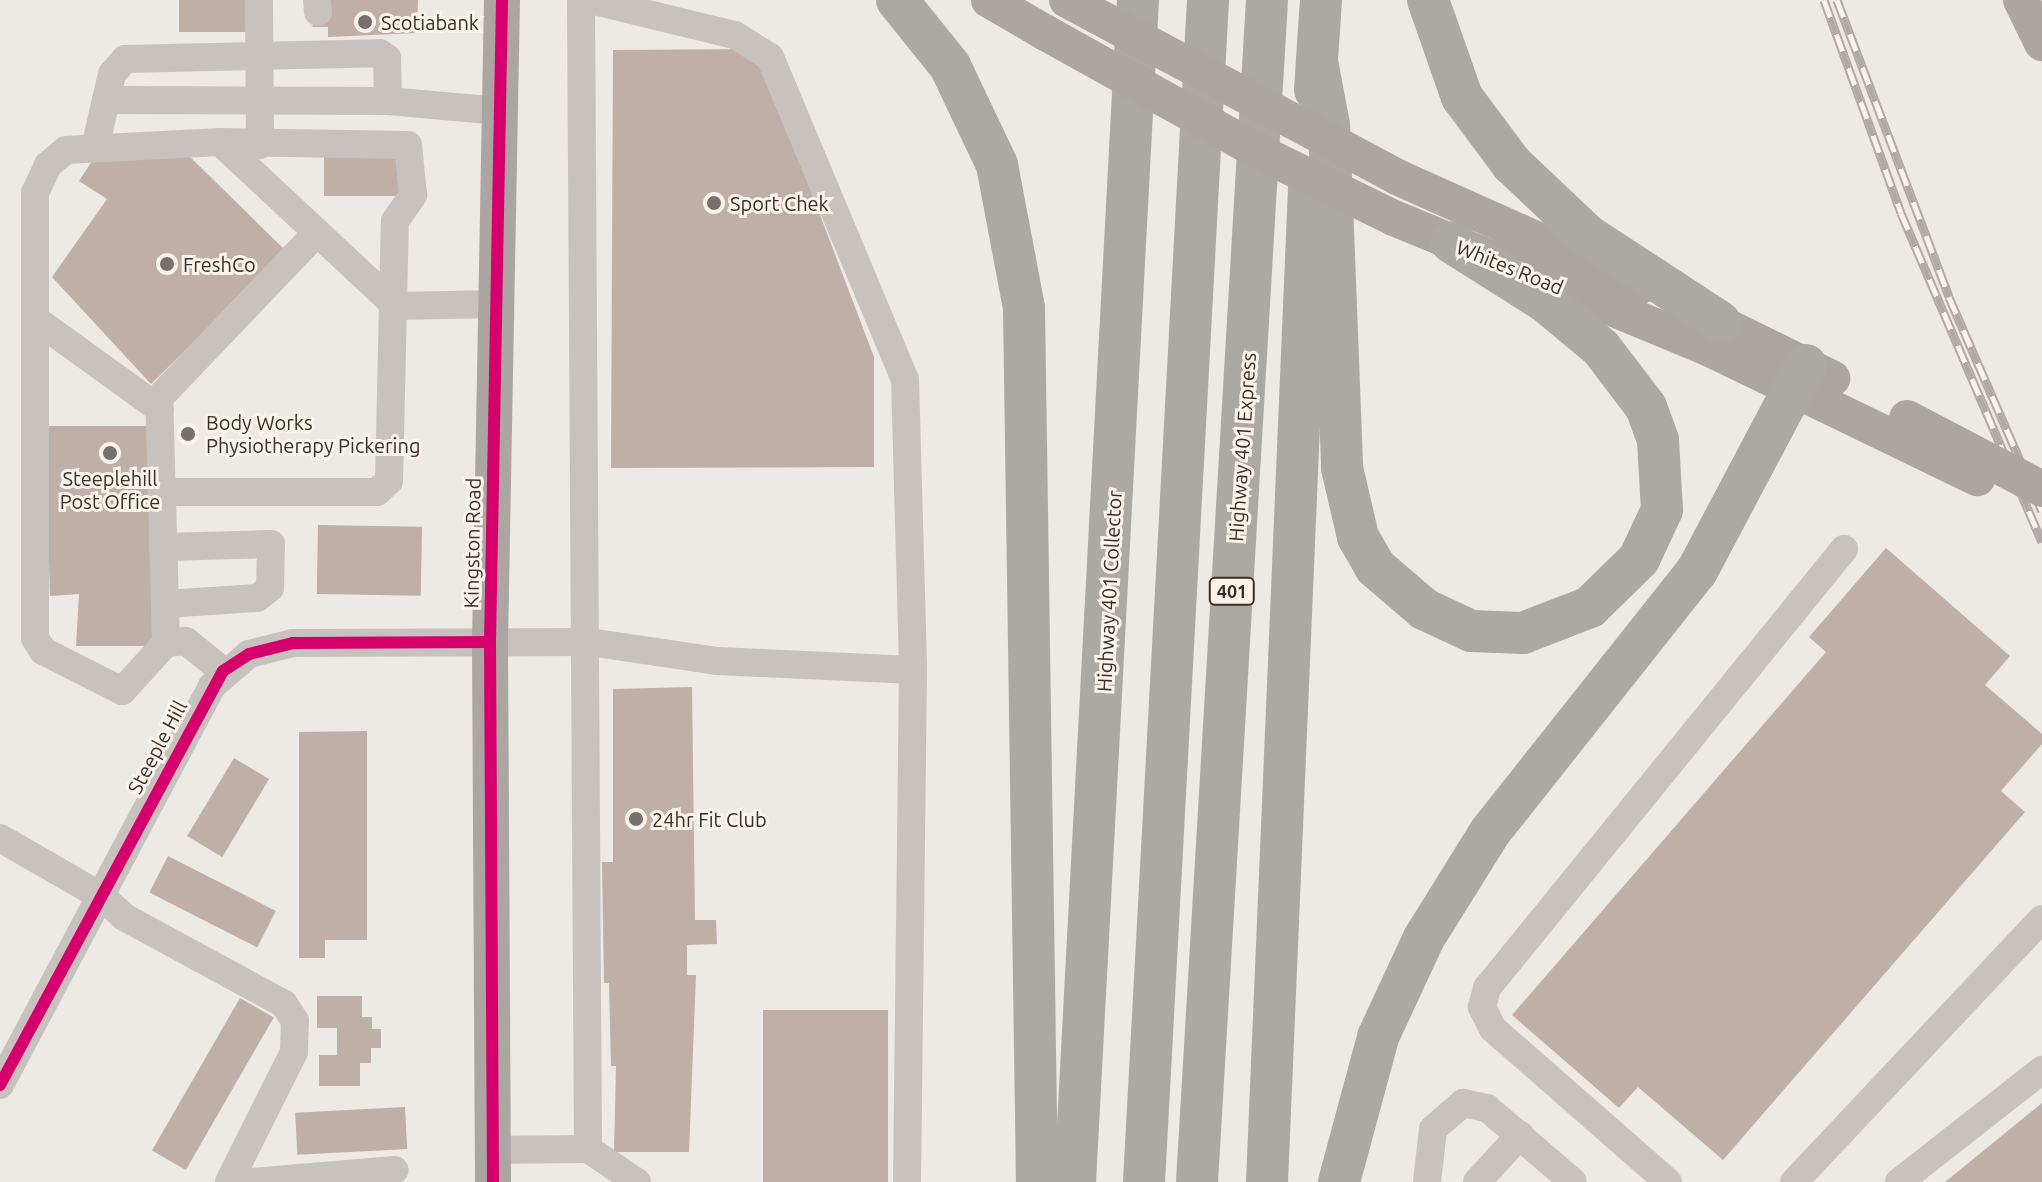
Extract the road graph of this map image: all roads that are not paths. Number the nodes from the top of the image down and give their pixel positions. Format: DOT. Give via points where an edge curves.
graph roads {
  1 [pos="259,0"];
  2 [pos="502,0"];
  3 [pos="581,0"];
  4 [pos="590,0"];
  5 [pos="897,0"];
  6 [pos="989,0"];
  7 [pos="1067,0"];
  8 [pos="1123,0"];
  9 [pos="1138,0"];
  10 [pos="1208,0"];
  11 [pos="1267,0"];
  12 [pos="1321,0"];
  13 [pos="1428,0"];
  14 [pos="2021,0"];
  15 [pos="318,24"];
  16 [pos="2042,43"];
  17 [pos="257,56"];
  18 [pos="1317,61"];
  19 [pos="1136,83"];
  20 [pos="106,100"];
  21 [pos="258,100"];
  22 [pos="388,101"];
  23 [pos="500,111"];
  24 [pos="220,142"];
  25 [pos="260,145"];
  26 [pos="95,148"];
  27 [pos="315,235"];
  28 [pos="1451,242"];
  29 [pos="496,304"];
  30 [pos="396,306"];
  31 [pos="35,319"];
  32 [pos="1720,322"];
  33 [pos="1800,376"];
  34 [pos="160,409"];
  35 [pos="1910,432"];
  36 [pos="2042,489"];
  37 [pos="162,492"];
  38 [pos="2042,512"];
  39 [pos="163,547"];
  40 [pos="1844,549"];
  41 [pos="165,604"];
  42 [pos="490,642"];
  43 [pos="589,642"];
  44 [pos="166,643"];
  45 [pos="913,670"];
  46 [pos="223,671"];
  47 [pos="0,838"];
  48 [pos="101,896"];
  49 [pos="2042,919"];
  50 [pos="2042,1070"];
  51 [pos="0,1085"];
  52 [pos="1520,1135"];
  53 [pos="588,1149"];
  54 [pos="493,1166"];
  55 [pos="394,1170"];
  56 [pos="229,1182"];
  57 [pos="252,1182"];
  58 [pos="637,1182"];
  59 [pos="907,1182"];
  60 [pos="1037,1182"];
  61 [pos="1075,1182"];
  62 [pos="1144,1182"];
  63 [pos="1197,1182"];
  64 [pos="1267,1182"];
  65 [pos="1339,1182"];
  66 [pos="1427,1182"];
  67 [pos="1477,1182"];
  68 [pos="1573,1182"];
  69 [pos="1668,1182"];
  70 [pos="1794,1182"];
  71 [pos="1899,1182"];
  1 -- 17 [label="street"];
  2 -- 23 [label="main road, Kingston Road"];
  3 -- 43 [label="street"];
  4 -- 45 [label="street" via="735,35 770,57 905,379"];
  5 -- 60 [label="highway" via="950,66 997,165 1024,308"];
  6 -- 28 [label="main road, Whites Road, bridge" via="1271,158"];
  7 -- 32 [label="main road, Whites Road, bridge" via="1397,177"];
  8 -- 19 [label="highway"];
  9 -- 19 [label="highway, Highway 401 Collector"];
  10 -- 62 [label="highway, 401"];
  11 -- 63 [label="highway, Highway 401 Express / 401"];
  12 -- 18 [label="highway"];
  13 -- 32 [label="highway" via="1462,97 1512,164 1587,235"];
  14 -- 16 [label="main road"];
  15 -- 17 [label="street"];
  15 -- 22 [label="street" via="387,58"];
  17 -- 20 [label="street" via="125,59 112,74"];
  17 -- 21 [label="street"];
  18 -- 28 [label="highway" via="1329,125 1342,468 1358,537 1375,567 1424,609 1471,631 1523,633 1590,607 1639,559 1662,510 1658,440 1646,407 1601,348 1546,302"];
  18 -- 64 [label="highway"];
  19 -- 61 [label="highway, Highway 401 Collector"];
  20 -- 21 [label="street"];
  20 -- 26 [label="street"];
  21 -- 22 [label="street"];
  21 -- 25 [label="street"];
  22 -- 23 [label="street"];
  23 -- 29 [label="main road, Kingston Road"];
  24 -- 25 [label="street"];
  24 -- 26 [label="street"];
  24 -- 27 [label="street"];
  25 -- 30 [label="street" via="408,145 413,195 395,221"];
  26 -- 31 [label="street" via="66,150 48,165 35,193"];
  27 -- 30 [label="street"];
  27 -- 34 [label="street" via="159,398"];
  28 -- 33 [label="main road, Whites Road"];
  29 -- 30 [label="street"];
  29 -- 42 [label="main road, Kingston Road"];
  30 -- 37 [label="street" via="389,481 377,492"];
  31 -- 34 [label="street"];
  31 -- 44 [label="street" via="35,638 43,651 122,691"];
  32 -- 33 [label="main road, Whites Road"];
  33 -- 35 [label="main road, Whites Road"];
  33 -- 65 [label="highway" via="1697,571 1490,832 1424,938 1378,1037"];
  34 -- 37 [label="street"];
  35 -- 36 [label="main road, Whites Road, bridge"];
  35 -- 38 [label="main road, Whites Road"];
  37 -- 39 [label="street"];
  39 -- 41 [label="street"];
  39 -- 41 [label="street" via="271,544 270,588 257,598"];
  40 -- 69 [label="street" via="1487,988 1482,1007 1493,1029"];
  41 -- 44 [label="street"];
  42 -- 43 [label="street"];
  42 -- 46 [label="street" via="293,643 249,654"];
  42 -- 54 [label="main road, Kingston Road"];
  43 -- 45 [label="street" via="717,661"];
  43 -- 53 [label="street"];
  44 -- 46 [label="street" via="186,641"];
  45 -- 59 [label="street"];
  46 -- 48 [label="street, Steeple Hill"];
  47 -- 48 [label="street"];
  48 -- 51 [label="street, Steeple Hill"];
  48 -- 56 [label="street" via="124,917 284,1004 295,1021 294,1052"];
  49 -- 70 [label="street"];
  50 -- 71 [label="street"];
  52 -- 66 [label="street" via="1487,1108 1463,1103 1433,1129"];
  52 -- 67 [label="street"];
  52 -- 68 [label="street"];
  53 -- 54 [label="street"];
  53 -- 58 [label="street"];
  55 -- 57 [label="street"];
}
